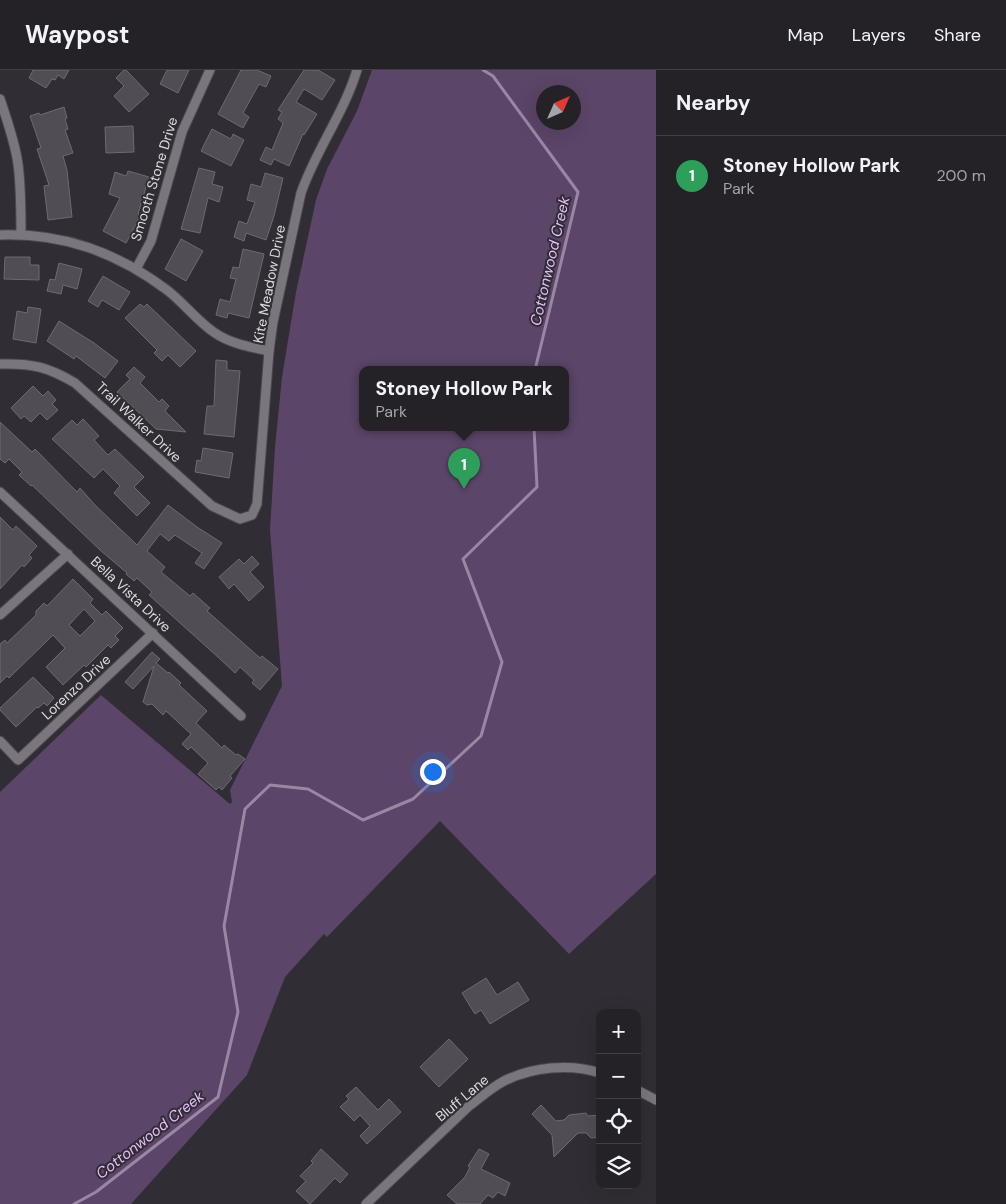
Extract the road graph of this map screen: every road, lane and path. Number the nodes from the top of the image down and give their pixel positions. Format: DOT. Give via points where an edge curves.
graph roads {
  1 [pos="210,70"];
  2 [pos="357,70"];
  3 [pos="0,99"];
  4 [pos="21,234"];
  5 [pos="0,235"];
  6 [pos="136,269"];
  7 [pos="270,351"];
  8 [pos="0,364"];
  9 [pos="0,492"];
  10 [pos="252,516"];
  11 [pos="68,554"];
  12 [pos="0,615"];
  13 [pos="153,633"];
  14 [pos="241,716"];
  15 [pos="0,741"];
  16 [pos="596,1072"];
  17 [pos="641,1092"];
  18 [pos="656,1100"];
  19 [pos="366,1204"];
  1 -- 6 [label="street, Smooth Stone Drive" via="182,132 151,241"];
  2 -- 7 [label="street, Kite Meadow Drive" via="301,193"];
  3 -- 4 [label="street" via="18,162"];
  4 -- 5 [label="street"];
  4 -- 6 [label="street" via="65,240 93,248"];
  6 -- 7 [label="street" via="169,292 215,333 237,343"];
  7 -- 10 [label="street, Kite Meadow Drive" via="257,504"];
  8 -- 10 [label="street, Trail Walker Drive" via="36,365 75,383 212,506 240,519"];
  9 -- 11 [label="street, Bella Vista Drive"];
  11 -- 12 [label="street"];
  11 -- 13 [label="street, Bella Vista Drive"];
  13 -- 14 [label="street, Bella Vista Drive"];
  13 -- 15 [label="street, Lorenzo Drive" via="18,760"];
  16 -- 19 [label="street, Bluff Lane" via="568,1067 544,1069 505,1081 470,1106"];
  17 -- 18 [label="street"];
}
